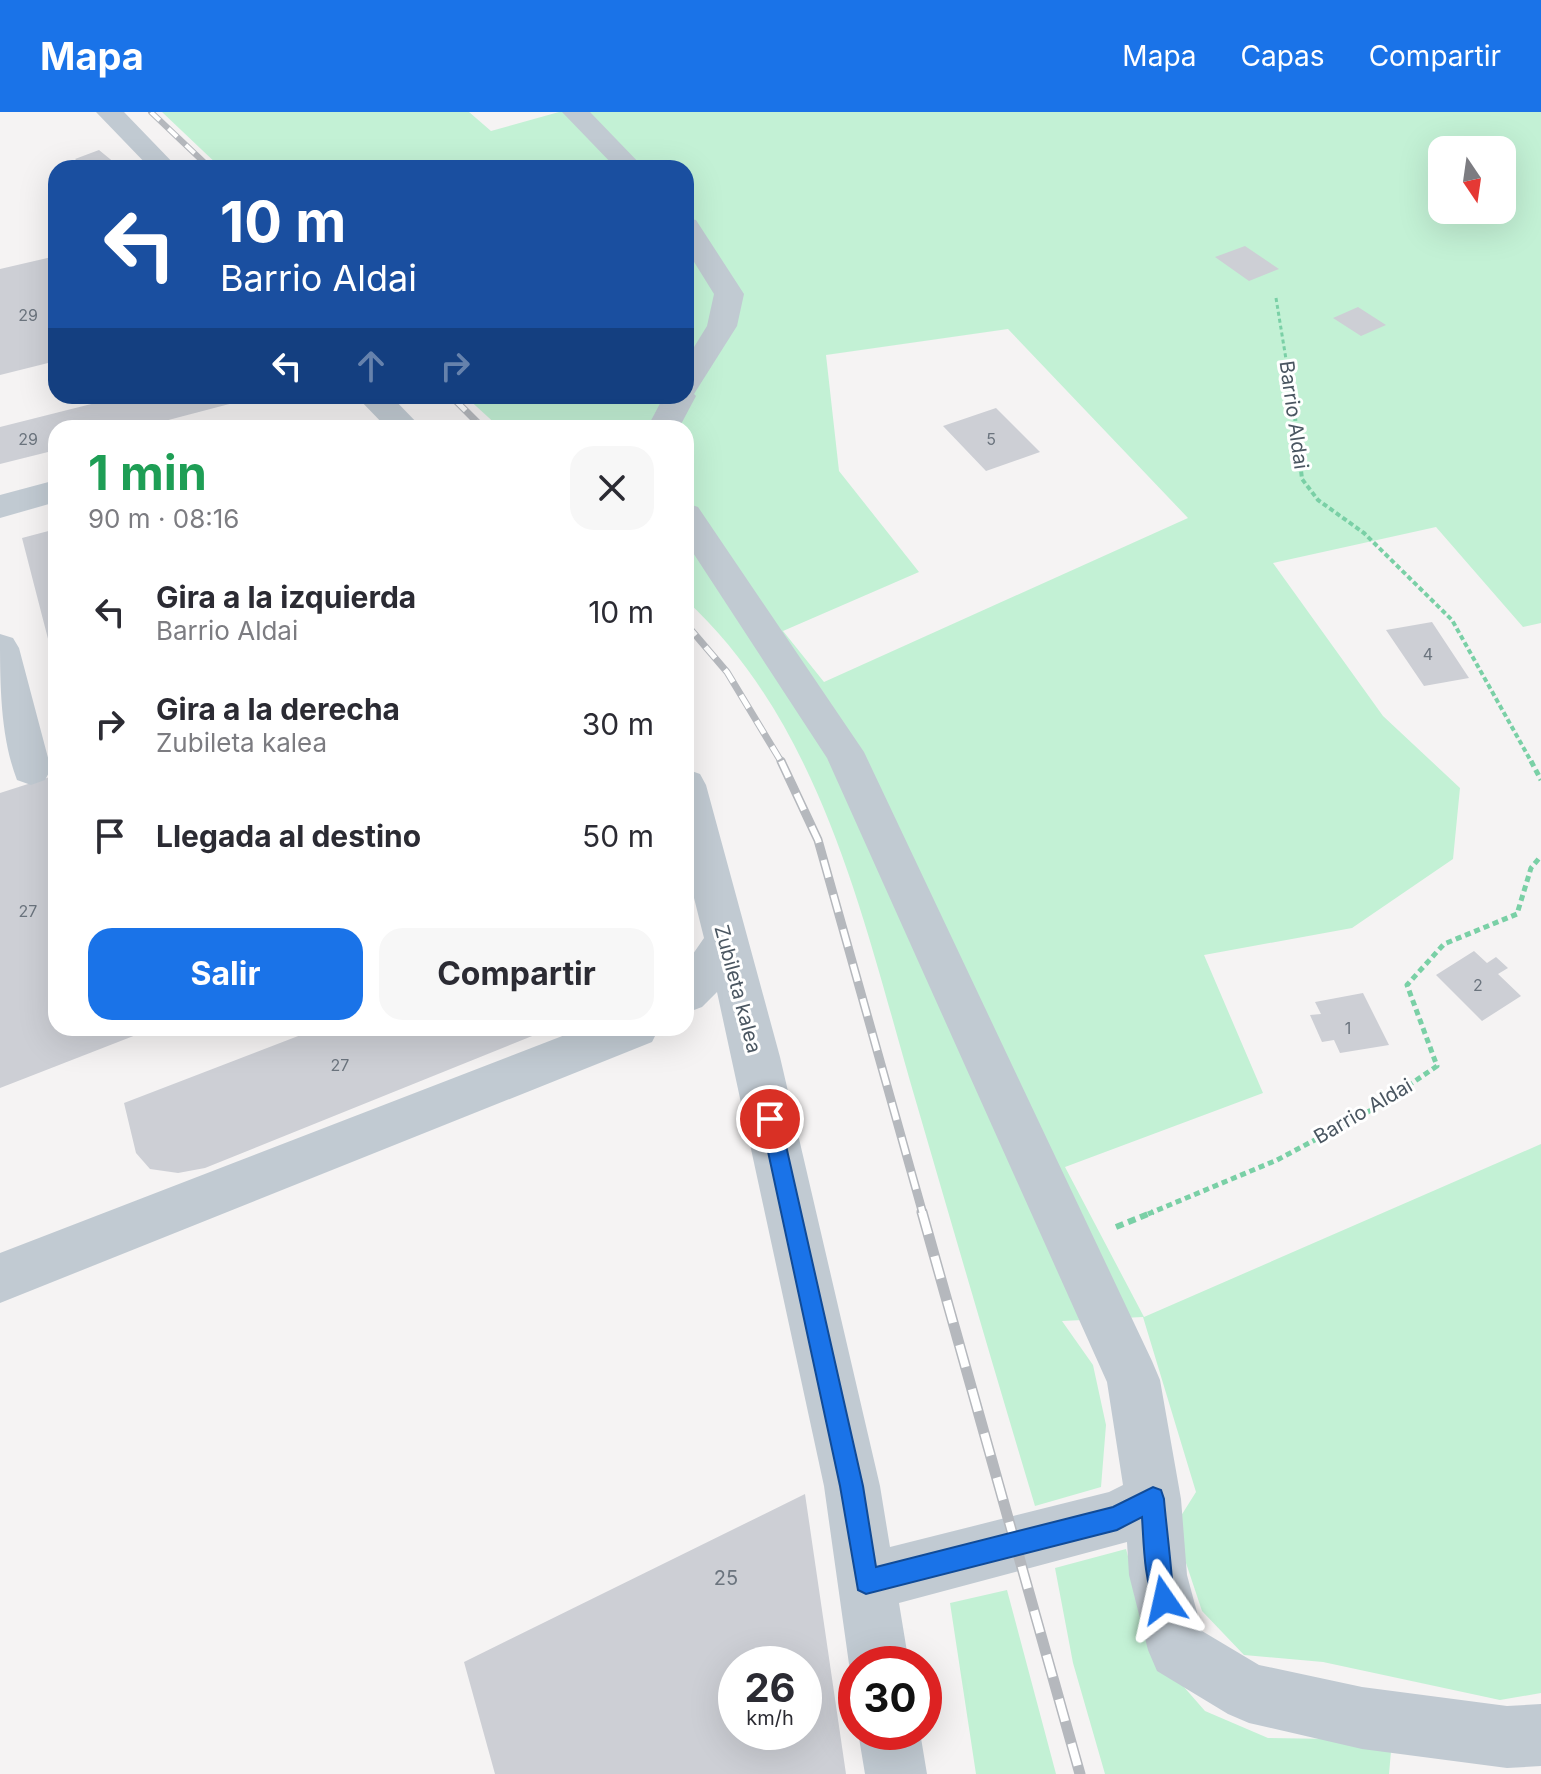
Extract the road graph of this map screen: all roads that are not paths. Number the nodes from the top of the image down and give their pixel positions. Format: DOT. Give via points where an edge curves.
graph roads {
  1 [pos="109,112"];
  2 [pos="575,112"];
  3 [pos="157,160"];
  4 [pos="623,160"];
  5 [pos="694,239"];
  6 [pos="694,373"];
  7 [pos="380,404"];
  8 [pos="398,420"];
  9 [pos="48,493"];
  10 [pos="0,507"];
  11 [pos="694,527"];
  12 [pos="0,648"];
  13 [pos="31,769"];
  14 [pos="694,817"];
  15 [pos="725,942"];
  16 [pos="694,985"];
  17 [pos="616,1036"];
  18 [pos="0,1278"];
  19 [pos="1153,1499"];
  20 [pos="866,1582"];
  21 [pos="876,1646"];
  22 [pos="1541,1735"];
  23 [pos="892,1750"];
  24 [pos="896,1774"];
  1 -- 3 [label="street"];
  2 -- 4 [label="street"];
  5 -- 6 [label="street" via="729,294 722,326"];
  7 -- 8 [label="street"];
  9 -- 10 [label="street"];
  11 -- 19 [label="street" via="844,752 1133,1380"];
  12 -- 13 [label="street"];
  14 -- 15 [label="street, Zubileta kalea"];
  15 -- 16 [label="street"];
  15 -- 20 [label="street, Zubileta kalea" via="757,1057 842,1440"];
  17 -- 18 [label="street"];
  19 -- 20 [label="street" via="1117,1518"];
  19 -- 22 [label="street" via="1158,1575 1178,1650 1249,1693 1362,1718 1507,1737"];
  20 -- 21 [label="street, Zubileta kalea"];
  23 -- 24 [label="street"];
}
